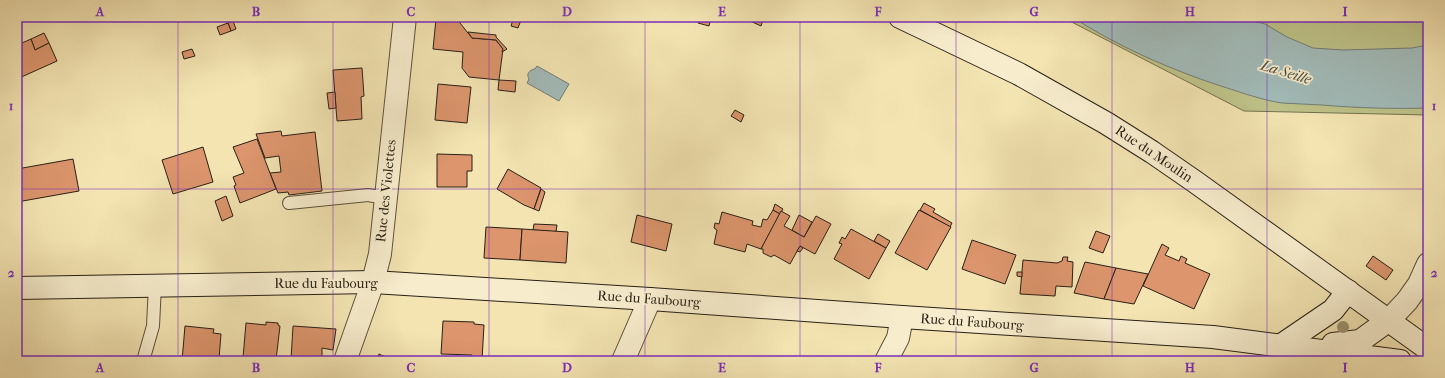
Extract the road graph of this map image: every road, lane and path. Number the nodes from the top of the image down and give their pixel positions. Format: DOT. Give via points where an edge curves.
graph roads {
  1 [pos="405,17"];
  2 [pos="900,17"];
  3 [pos="386,198"];
  4 [pos="289,203"];
  5 [pos="1428,264"];
  6 [pos="373,282"];
  7 [pos="155,285"];
  8 [pos="17,288"];
  9 [pos="1348,291"];
  10 [pos="650,299"];
  11 [pos="902,317"];
  12 [pos="1389,320"];
  13 [pos="1280,346"];
  14 [pos="1428,349"];
  15 [pos="143,361"];
  16 [pos="345,361"];
  17 [pos="623,361"];
  18 [pos="886,361"];
  19 [pos="1400,361"];
  1 -- 3 [label="main road, Rue des Violettes"];
  2 -- 9 [label="main road, Rue du Moulin" via="1018,74 1106,122"];
  3 -- 4 [label="lane" via="368,195"];
  3 -- 6 [label="main road, Rue des Violettes" via="380,254"];
  5 -- 12 [label="main road, Rue du Faubourg" via="1419,284"];
  6 -- 7 [label="main road, Rue du Faubourg"];
  6 -- 10 [label="main road, Rue du Faubourg"];
  6 -- 16 [label="main road, Rue des Violettes"];
  7 -- 8 [label="main road, Rue du Faubourg"];
  7 -- 15 [label="lane" via="153,326"];
  9 -- 12 [label="main road, Rue du Moulin"];
  9 -- 13 [label="main road" via="1333,310"];
  10 -- 11 [label="main road, Rue du Faubourg"];
  10 -- 17 [label="main road"];
  11 -- 13 [label="main road, Rue du Faubourg" via="1213,337"];
  11 -- 18 [label="main road" via="898,338"];
  12 -- 13 [label="main road, Rue du Faubourg" via="1360,341"];
  12 -- 14 [label="main road"];
  13 -- 19 [label="main road, Rue du Faubourg"];
}
